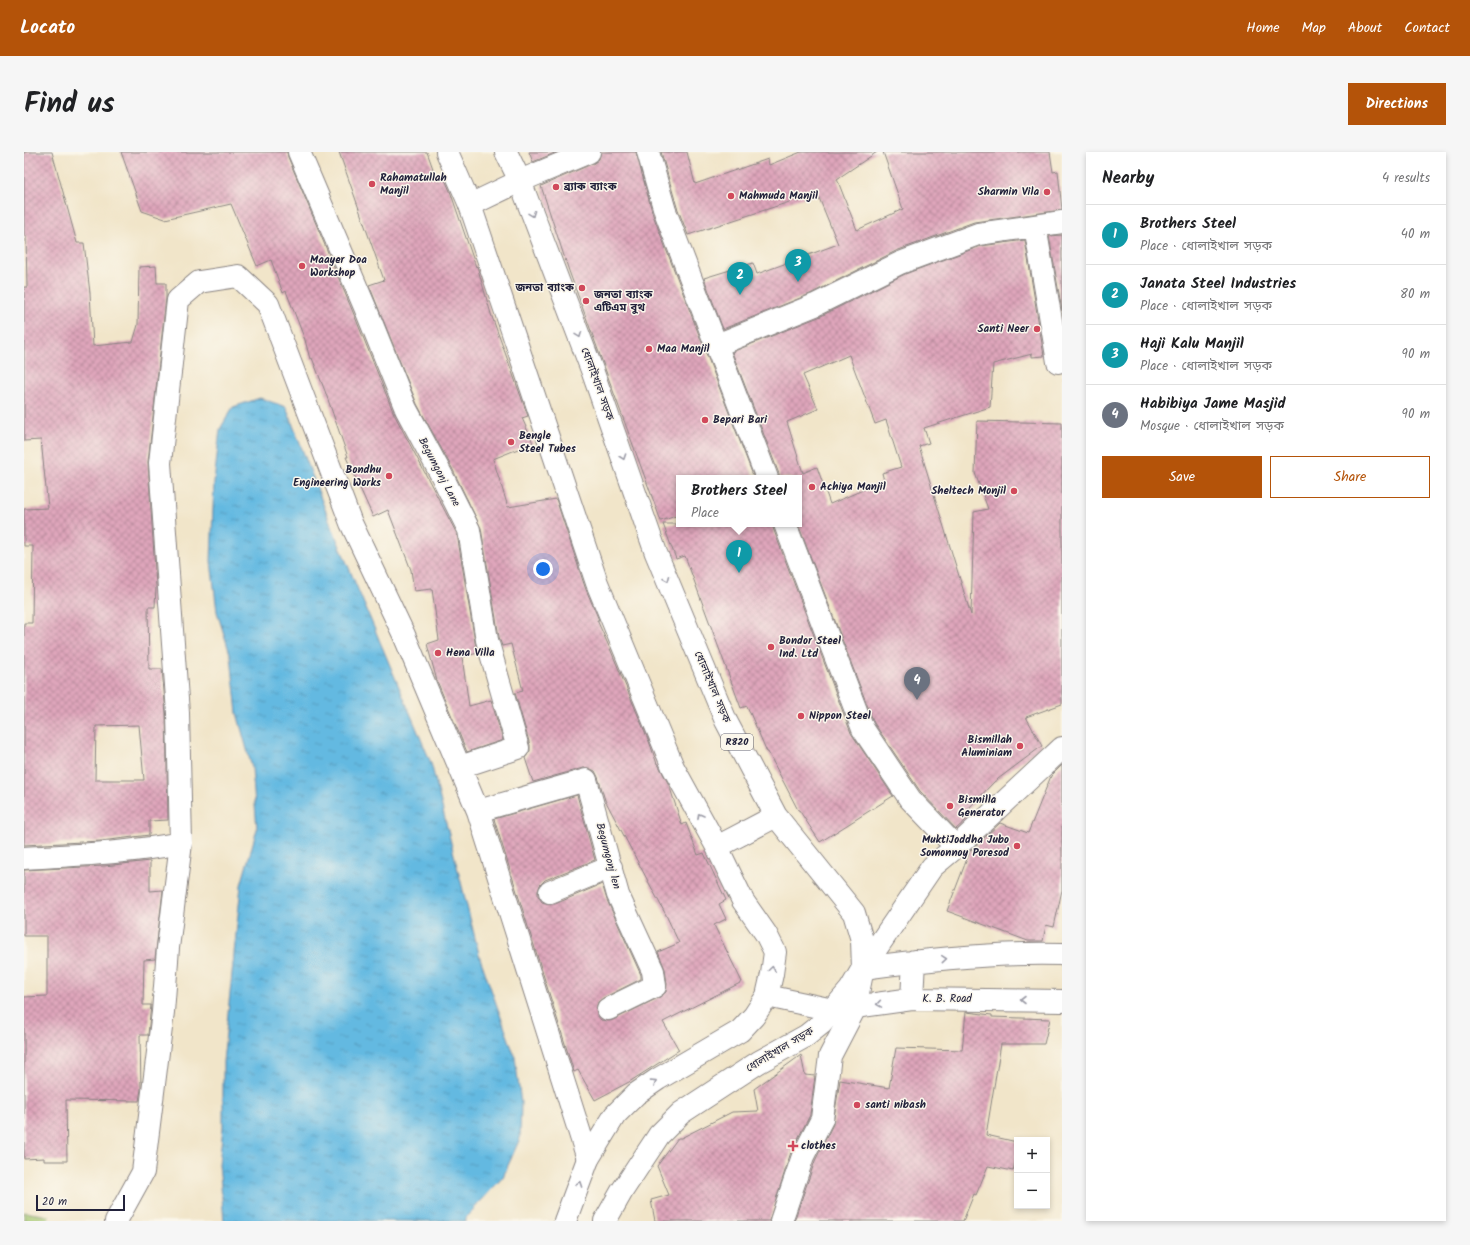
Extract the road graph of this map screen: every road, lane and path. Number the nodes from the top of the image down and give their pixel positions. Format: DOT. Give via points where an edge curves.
graph roads {
  1 [pos="299,152"];
  2 [pos="447,152"];
  3 [pos="506,152"];
  4 [pos="589,152"];
  5 [pos="648,152"];
  6 [pos="520,181"];
  7 [pos="470,206"];
  8 [pos="1062,222"];
  9 [pos="1035,226"];
  10 [pos="716,345"];
  11 [pos="1058,362"];
  12 [pos="766,475"];
  13 [pos="786,527"];
  14 [pos="1062,748"];
  15 [pos="460,767"];
  16 [pos="478,811"];
  17 [pos="776,816"];
  18 [pos="181,843"];
  19 [pos="717,847"];
  20 [pos="956,847"];
  21 [pos="24,858"];
  22 [pos="611,867"];
  23 [pos="550,892"];
  24 [pos="1062,954"];
  25 [pos="914,961"];
  26 [pos="863,968"];
  27 [pos="767,996"];
  28 [pos="912,999"];
  29 [pos="1062,1001"];
  30 [pos="855,1008"];
  31 [pos="608,1009"];
  32 [pos="833,1010"];
  33 [pos="588,1159"];
  34 [pos="116,1221"];
  35 [pos="565,1221"];
  36 [pos="605,1221"];
  37 [pos="781,1221"];
  1 -- 15 [label="street, Begumgonj Lane" via="406,409 469,530 487,640 518,748"];
  2 -- 7 [label="street"];
  3 -- 6 [label="street, ধোলাইখাল সড়ক / R820"];
  4 -- 6 [label="street"];
  5 -- 10 [label="street" via="665,211"];
  6 -- 7 [label="street"];
  6 -- 17 [label="street, ধোলাইখাল সড়ক / R820, one-way" via="592,370 656,553 726,721"];
  19 -- 7 [label="street, one-way" via="673,767 597,583"];
  8 -- 9 [label="street"];
  9 -- 10 [label="street" via="978,234 900,263 815,305"];
  9 -- 11 [label="street"];
  10 -- 12 [label="street"];
  13 -- 20 [label="street" via="863,729 910,799"];
  14 -- 20 [label="street"];
  15 -- 16 [label="street"];
  15 -- 18 [label="street" via="404,635 350,523 268,304 238,276 199,282 178,300 160,463 178,713"];
  16 -- 22 [label="street, Begumgonj len" via="586,780"];
  16 -- 33 [label="street"];
  17 -- 19 [label="street"];
  17 -- 26 [label="street, ধোলাইখাল সড়ক / R820" via="854,913 862,940"];
  18 -- 21 [label="street" via="115,852"];
  18 -- 34 [label="street" via="168,948 164,1012 143,1172"];
  27 -- 19 [label="street, one-way" via="774,952 766,934 744,901"];
  20 -- 26 [label="street" via="932,867"];
  22 -- 23 [label="street"];
  22 -- 31 [label="street, Begumgonj len" via="618,896 653,971 655,986"];
  25 -- 24 [label="street, one-way"];
  25 -- 26 [label="street"];
  25 -- 28 [label="street"];
  26 -- 30 [label="street"];
  26 -- 32 [label="street, ধোলাইখাল সড়ক" via="850,990"];
  27 -- 32 [label="street, K. B. Road"];
  33 -- 27 [label="street, one-way" via="614,1115 636,1094 740,1031"];
  29 -- 28 [label="street, K. B. Road, one-way"];
  28 -- 30 [label="street, K. B. Road, one-way"];
  30 -- 32 [label="street, K. B. Road"];
  30 -- 37 [label="street" via="830,1056 822,1119 803,1156"];
  32 -- 36 [label="street, ধোলাইখাল সড়ক" via="806,1036 758,1062 681,1114 659,1135"];
  35 -- 33 [label="street, one-way"];
}
